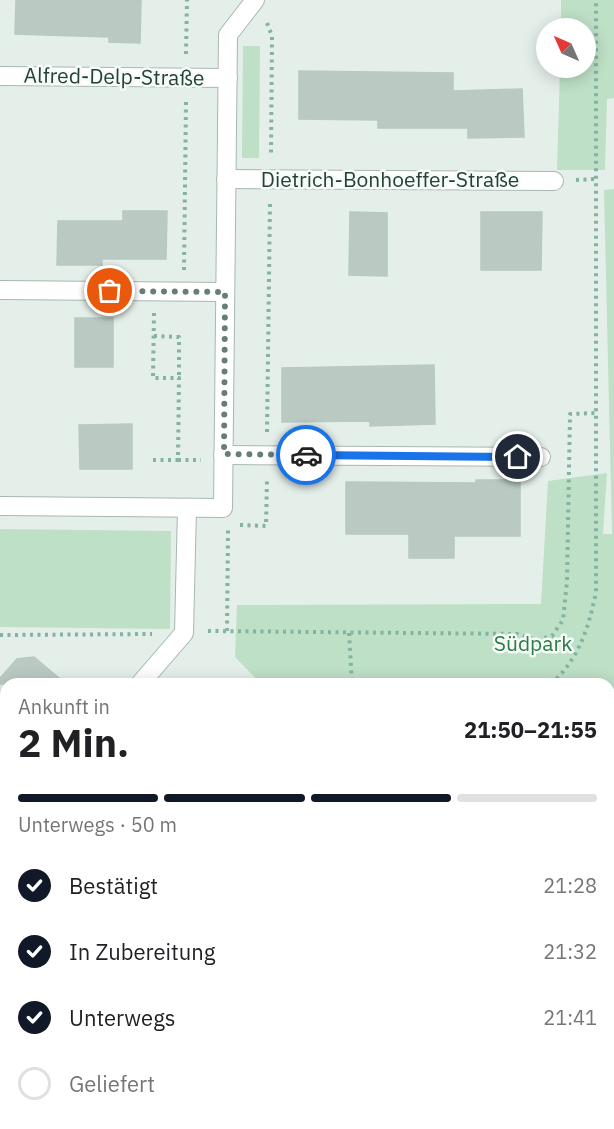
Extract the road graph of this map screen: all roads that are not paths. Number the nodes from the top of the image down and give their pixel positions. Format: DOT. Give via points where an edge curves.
graph roads {
  1 [pos="255,0"];
  2 [pos="0,76"];
  3 [pos="228,78"];
  4 [pos="226,178"];
  5 [pos="554,181"];
  6 [pos="0,290"];
  7 [pos="225,292"];
  8 [pos="224,454"];
  9 [pos="541,457"];
  10 [pos="0,506"];
  11 [pos="187,508"];
  12 [pos="145,678"];
  1 -- 3 [label="street" via="228,35"];
  2 -- 3 [label="street, Alfred-Delp-Straße"];
  3 -- 4 [label="street"];
  4 -- 5 [label="street, Dietrich-Bonhoeffer-Straße"];
  4 -- 7 [label="street"];
  6 -- 7 [label="street"];
  7 -- 8 [label="street"];
  8 -- 9 [label="street"];
  8 -- 11 [label="street" via="222,508"];
  10 -- 11 [label="street"];
  11 -- 12 [label="street" via="184,633"];
}
